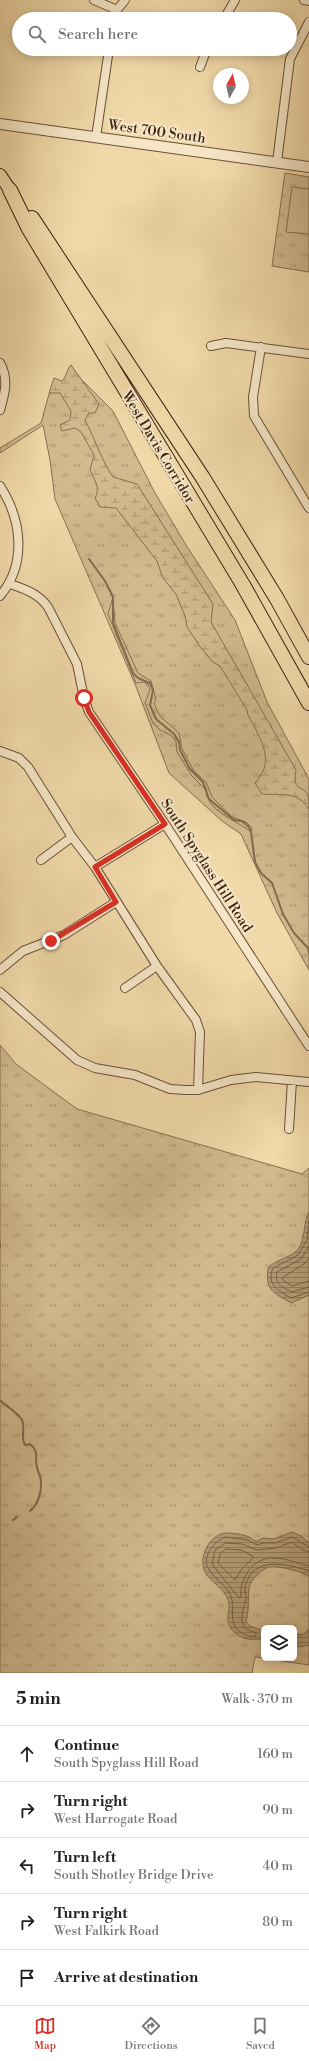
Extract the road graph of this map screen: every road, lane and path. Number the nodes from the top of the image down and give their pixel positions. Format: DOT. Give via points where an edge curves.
graph roads {
  1 [pos="94,0"];
  2 [pos="125,0"];
  3 [pos="235,0"];
  4 [pos="304,0"];
  5 [pos="309,1"];
  6 [pos="118,10"];
  7 [pos="228,12"];
  8 [pos="309,22"];
  9 [pos="297,45"];
  10 [pos="108,56"];
  11 [pos="204,56"];
  12 [pos="292,56"];
  13 [pos="200,67"];
  14 [pos="0,124"];
  15 [pos="96,137"];
  16 [pos="277,162"];
  17 [pos="309,166"];
  18 [pos="0,175"];
  19 [pos="10,190"];
  20 [pos="211,346"];
  21 [pos="261,347"];
  22 [pos="309,354"];
  23 [pos="0,363"];
  24 [pos="0,410"];
  25 [pos="0,486"];
  26 [pos="309,508"];
  27 [pos="10,584"];
  28 [pos="0,596"];
  29 [pos="309,657"];
  30 [pos="309,703"];
  31 [pos="0,751"];
  32 [pos="165,824"];
  33 [pos="72,837"];
  34 [pos="40,860"];
  35 [pos="95,867"];
  36 [pos="116,902"];
  37 [pos="157,966"];
  38 [pos="0,970"];
  39 [pos="125,988"];
  40 [pos="0,992"];
  41 [pos="309,1046"];
  42 [pos="292,1081"];
  43 [pos="309,1082"];
  44 [pos="198,1090"];
  45 [pos="289,1129"];
  1 -- 6 [label="street"];
  2 -- 6 [label="street"];
  3 -- 7 [label="street"];
  4 -- 5 [label="street"];
  8 -- 9 [label="street"];
  10 -- 15 [label="street"];
  11 -- 13 [label="street"];
  12 -- 16 [label="street"];
  14 -- 15 [label="street, West 700 South"];
  15 -- 16 [label="street, West 700 South"];
  16 -- 17 [label="street, West 700 South"];
  18 -- 19 [label="main road, West Davis Corridor"];
  19 -- 29 [label="highway, West Davis Corridor" via="53,249 204,478"];
  19 -- 30 [label="highway, West Davis Corridor" via="29,229 243,585"];
  20 -- 21 [label="street" via="226,343"];
  21 -- 22 [label="street"];
  21 -- 26 [label="street" via="253,397 254,416"];
  23 -- 24 [label="street" via="6,377 5,394"];
  25 -- 27 [label="street" via="15,515 19,538 16,564"];
  27 -- 28 [label="street"];
  27 -- 32 [label="street, South Spyglass Hill Road" via="26,590 48,607 77,664 89,712"];
  31 -- 33 [label="street" via="19,758 28,767"];
  32 -- 35 [label="street"];
  32 -- 41 [label="street, South Spyglass Hill Road"];
  33 -- 34 [label="street"];
  33 -- 35 [label="street"];
  35 -- 36 [label="street"];
  36 -- 37 [label="street"];
  36 -- 38 [label="street" via="64,935 23,951"];
  37 -- 39 [label="street"];
  37 -- 44 [label="street" via="196,1020 200,1032"];
  40 -- 44 [label="street" via="77,1060 95,1068 135,1075 170,1089"];
  42 -- 43 [label="street"];
  42 -- 44 [label="street" via="256,1077 231,1080"];
  42 -- 45 [label="street"];
}
